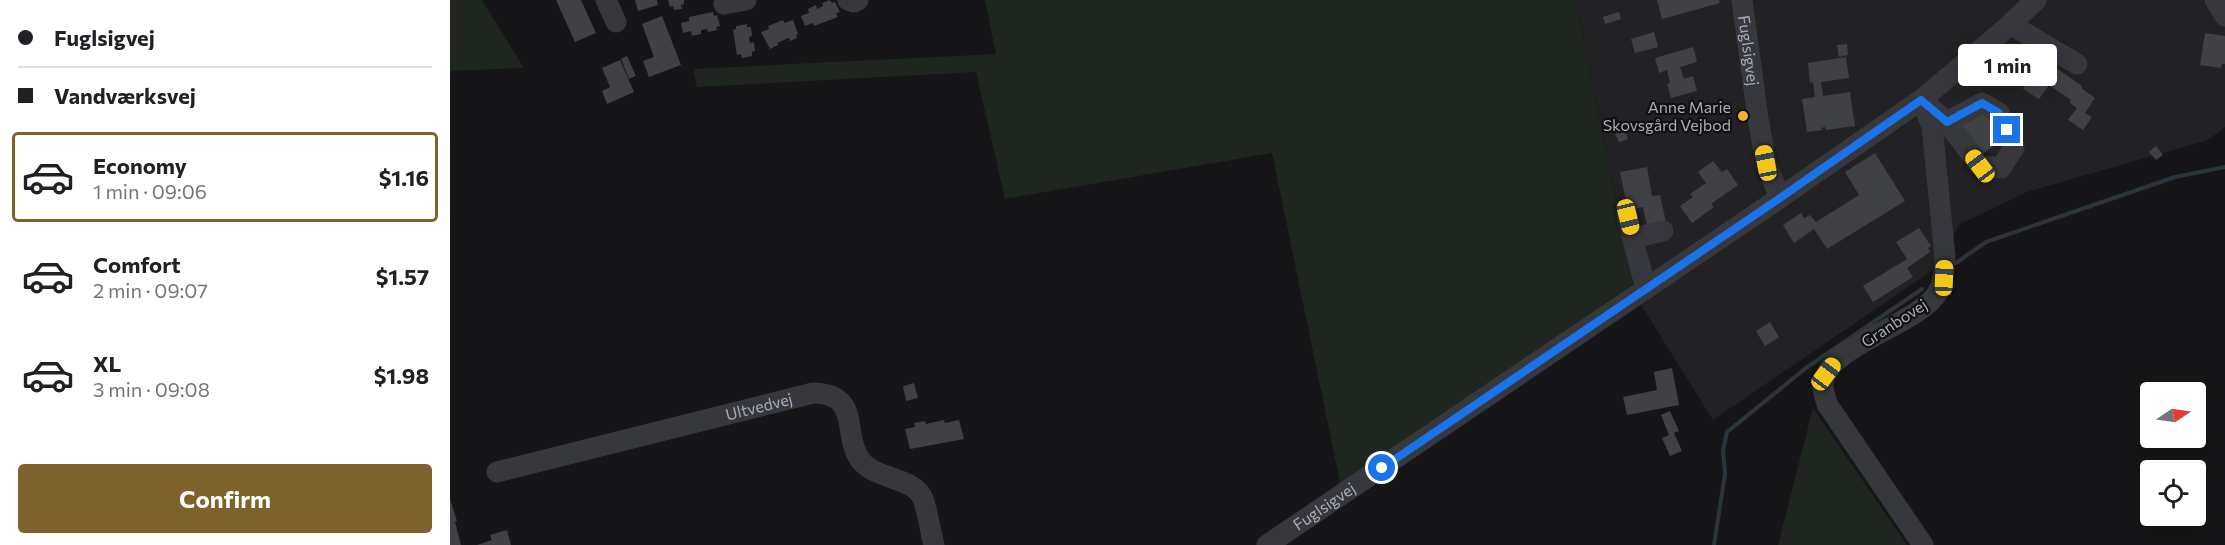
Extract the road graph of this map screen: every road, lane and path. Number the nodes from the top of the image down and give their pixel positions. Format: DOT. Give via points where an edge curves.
graph roads {
  1 [pos="606,0"];
  2 [pos="848,0"];
  3 [pos="858,0"];
  4 [pos="1742,0"];
  5 [pos="2036,0"];
  6 [pos="2215,0"];
  7 [pos="2225,16"];
  8 [pos="616,22"];
  9 [pos="2012,23"];
  10 [pos="2077,64"];
  11 [pos="1921,100"];
  12 [pos="1947,122"];
  13 [pos="1780,198"];
  14 [pos="1628,217"];
  15 [pos="1663,231"];
  16 [pos="1633,238"];
  17 [pos="1646,289"];
  18 [pos="496,472"];
  19 [pos="934,545"];
  20 [pos="1267,545"];
  21 [pos="1923,545"];
  1 -- 8 [label="street"];
  2 -- 3 [label="street"];
  4 -- 13 [label="street, Fuglsigvej" via="1766,163"];
  5 -- 9 [label="street"];
  6 -- 7 [label="street"];
  9 -- 10 [label="street"];
  9 -- 11 [label="street"];
  11 -- 12 [label="street"];
  11 -- 13 [label="street"];
  11 -- 21 [label="street, Granbovej" via="1932,126 1944,278 1937,294 1922,307 1836,360 1822,387 1827,404"];
  13 -- 17 [label="street, Fuglsigvej"];
  14 -- 16 [label="street"];
  15 -- 16 [label="street"];
  16 -- 17 [label="street"];
  17 -- 20 [label="street, Fuglsigvej"];
  18 -- 19 [label="street, Ultvedvej" via="813,393 829,393 841,402 848,416 860,459 872,471 910,485 922,497"];
}
